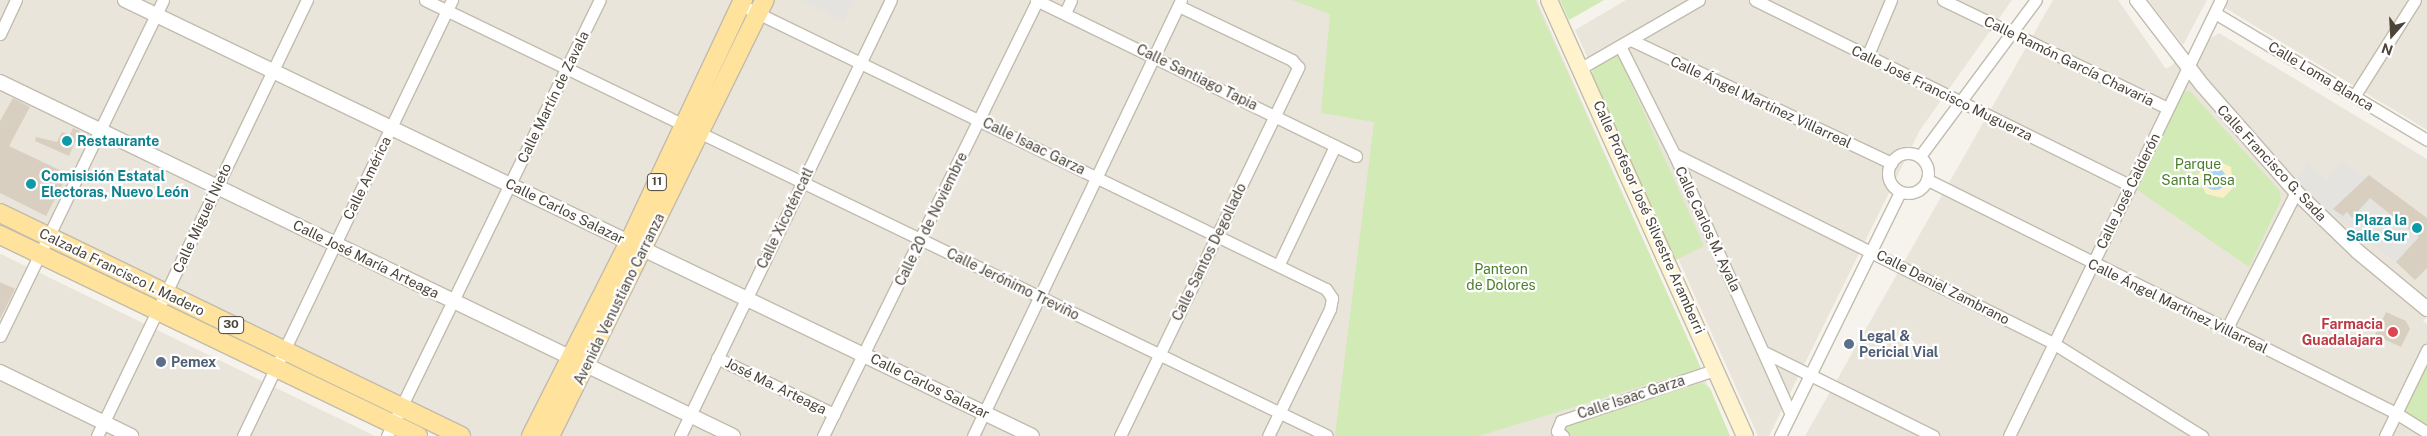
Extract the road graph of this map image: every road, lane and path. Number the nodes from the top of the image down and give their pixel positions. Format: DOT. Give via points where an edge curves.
graph roads {
  1 [pos="16,0"];
  2 [pos="125,0"];
  3 [pos="163,0"];
  4 [pos="307,0"];
  5 [pos="424,0"];
  6 [pos="600,0"];
  7 [pos="891,0"];
  8 [pos="1037,0"];
  9 [pos="1072,0"];
  10 [pos="1549,0"];
  11 [pos="1699,0"];
  12 [pos="1755,0"];
  13 [pos="1891,0"];
  14 [pos="1943,0"];
  15 [pos="2036,0"];
  16 [pos="2137,0"];
  17 [pos="2221,0"];
  18 [pos="2415,0"];
  19 [pos="738,2"];
  20 [pos="1180,3"];
  21 [pos="449,5"];
  22 [pos="762,6"];
  23 [pos="1065,13"];
  24 [pos="2215,13"];
  25 [pos="156,15"];
  26 [pos="2012,33"];
  27 [pos="0,34"];
  28 [pos="1632,40"];
  29 [pos="1620,46"];
  30 [pos="1156,57"];
  31 [pos="1867,57"];
  32 [pos="861,62"];
  33 [pos="2188,67"];
  34 [pos="568,68"];
  35 [pos="1581,68"];
  36 [pos="272,70"];
  37 [pos="0,82"];
  38 [pos="2355,95"];
  39 [pos="1962,103"];
  40 [pos="2168,108"];
  41 [pos="1275,116"];
  42 [pos="980,120"];
  43 [pos="684,125"];
  44 [pos="391,128"];
  45 [pos="100,130"];
  46 [pos="701,133"];
  47 [pos="2427,140"];
  48 [pos="1335,146"];
  49 [pos="1674,154"];
  50 [pos="1356,156"];
  51 [pos="1920,156"];
  52 [pos="1891,164"];
  53 [pos="1098,177"];
  54 [pos="1928,180"];
  55 [pos="802,181"];
  56 [pos="510,185"];
  57 [pos="2130,185"];
  58 [pos="217,186"];
  59 [pos="1900,192"];
  60 [pos="2296,192"];
  61 [pos="0,213"];
  62 [pos="0,235"];
  63 [pos="1217,235"];
  64 [pos="48,237"];
  65 [pos="921,239"];
  66 [pos="335,243"];
  67 [pos="637,245"];
  68 [pos="1871,250"];
  69 [pos="40,254"];
  70 [pos="2093,263"];
  71 [pos="1279,264"];
  72 [pos="166,294"];
  73 [pos="747,297"];
  74 [pos="1040,298"];
  75 [pos="452,301"];
  76 [pos="2427,308"];
  77 [pos="157,311"];
  78 [pos="2226,330"];
  79 [pos="0,336"];
  80 [pos="2053,343"];
  81 [pos="2427,350"];
  82 [pos="285,351"];
  83 [pos="1764,352"];
  84 [pos="864,354"];
  85 [pos="1160,355"];
  86 [pos="717,358"];
  87 [pos="579,362"];
  88 [pos="277,368"];
  89 [pos="1717,369"];
  90 [pos="0,372"];
  91 [pos="1811,374"];
  92 [pos="401,407"];
  93 [pos="984,412"];
  94 [pos="1280,413"];
  95 [pos="2396,413"];
  96 [pos="834,414"];
  97 [pos="1791,414"];
  98 [pos="690,416"];
  99 [pos="103,422"];
  100 [pos="390,430"];
  101 [pos="2427,432"];
  102 [pos="1326,435"];
  103 [pos="1561,435"];
  104 [pos="1927,435"];
  105 [pos="97,436"];
  106 [pos="131,436"];
  107 [pos="243,436"];
  108 [pos="418,436"];
  109 [pos="461,436"];
  110 [pos="531,436"];
  111 [pos="550,436"];
  112 [pos="680,436"];
  113 [pos="733,436"];
  114 [pos="823,436"];
  115 [pos="973,436"];
  116 [pos="1032,436"];
  117 [pos="1120,436"];
  118 [pos="1268,436"];
  119 [pos="1745,436"];
  120 [pos="1780,436"];
  121 [pos="2009,436"];
  122 [pos="2202,436"];
  123 [pos="2384,436"];
  1 -- 27 [label="street"];
  2 -- 25 [label="street, Calle Carlos Salazar"];
  3 -- 25 [label="street"];
  4 -- 36 [label="street, Calle Miguel Nieto"];
  5 -- 21 [label="street, Calle Jerónimo Treviño"];
  6 -- 34 [label="street, Calle Martín de Zavala"];
  7 -- 32 [label="street, Calle Xicoténcatl"];
  8 -- 23 [label="street, Calle Santiago Tapia"];
  8 -- 42 [label="street, Calle 20 de Noviembre"];
  9 -- 23 [label="street"];
  10 -- 35 [label="main road, Calle Profesor José Silvestre Aramberri"];
  11 -- 28 [label="street"];
  12 -- 31 [label="street, Calle José Francisco Muguerza"];
  13 -- 31 [label="street"];
  14 -- 26 [label="street, Calle Ramón García Chavaria"];
  15 -- 26 [label="street"];
  16 -- 33 [label="street, Calle Francisco G. Sada"];
  17 -- 24 [label="street, Calle José Calderón"];
  18 -- 38 [label="street"];
  19 -- 22 [label="street, Calle Isaac Garza"];
  19 -- 43 [label="main road, Avenida Venustiano Carranza / 11"];
  20 -- 30 [label="street"];
  20 -- 41 [label="street, Calle Santos Degollado" via="1292,60 1298,67"];
  21 -- 34 [label="street, Calle Jerónimo Treviño"];
  21 -- 44 [label="street, Calle América"];
  22 -- 32 [label="street, Calle Isaac Garza"];
  22 -- 46 [label="main road, Avenida Venustiano Carranza / 11"];
  23 -- 30 [label="street, Calle Santiago Tapia"];
  24 -- 33 [label="street, Calle José Calderón"];
  24 -- 38 [label="street, Calle Loma Blanca"];
  25 -- 36 [label="street, Calle Carlos Salazar"];
  25 -- 45 [label="street"];
  26 -- 39 [label="street"];
  26 -- 40 [label="street, Calle Ramón García Chavaria"];
  28 -- 29 [label="street"];
  28 -- 52 [label="street, Calle Ángel Martínez Villarreal"];
  29 -- 35 [label="street"];
  29 -- 49 [label="street, Calle Carlos M. Ayala"];
  30 -- 41 [label="street, Calle Santiago Tapia"];
  30 -- 53 [label="street"];
  31 -- 39 [label="street, Calle José Francisco Muguerza"];
  32 -- 42 [label="street, Calle Isaac Garza"];
  32 -- 55 [label="street, Calle Xicoténcatl"];
  33 -- 40 [label="street, Calle José Calderón"];
  33 -- 60 [label="street, Calle Francisco G. Sada"];
  34 -- 43 [label="street, Calle Jerónimo Treviño"];
  34 -- 56 [label="street, Calle Martín de Zavala"];
  35 -- 89 [label="main road, Calle Profesor José Silvestre Aramberri"];
  36 -- 44 [label="street, Calle Carlos Salazar"];
  36 -- 58 [label="street, Calle Miguel Nieto"];
  37 -- 45 [label="street, Calle José María Arteaga"];
  38 -- 47 [label="street, Calle Loma Blanca"];
  39 -- 51 [label="street"];
  39 -- 57 [label="street, Calle José Francisco Muguerza"];
  40 -- 57 [label="street, Calle José Calderón"];
  41 -- 48 [label="street, Calle Santiago Tapia"];
  41 -- 63 [label="street, Calle Santos Degollado"];
  42 -- 53 [label="street, Calle Isaac Garza"];
  42 -- 65 [label="street, Calle 20 de Noviembre"];
  43 -- 46 [label="street, Calle Jerónimo Treviño"];
  43 -- 67 [label="main road, Avenida Venustiano Carranza / 11"];
  44 -- 56 [label="street, Calle Carlos Salazar"];
  44 -- 66 [label="street, Calle América"];
  45 -- 58 [label="street, Calle José María Arteaga"];
  45 -- 64 [label="street"];
  46 -- 55 [label="street, Calle Jerónimo Treviño"];
  46 -- 67 [label="main road, Avenida Venustiano Carranza / 11"];
  48 -- 50 [label="street, Calle Santiago Tapia"];
  48 -- 71 [label="street"];
  49 -- 68 [label="street, Calle Daniel Zambrano"];
  49 -- 83 [label="street, Calle Carlos M. Ayala"];
  51 -- 52 [label="street" via="1901,154"];
  51 -- 54 [label="street" via="1927,164"];
  52 -- 59 [label="street" via="1890,183"];
  53 -- 63 [label="street, Calle Isaac Garza"];
  53 -- 74 [label="street"];
  54 -- 59 [label="street" via="1918,191"];
  54 -- 70 [label="street, Calle Ángel Martínez Villarreal"];
  55 -- 65 [label="street, Calle Jerónimo Treviño"];
  55 -- 73 [label="street, Calle Xicoténcatl"];
  56 -- 67 [label="street, Calle Carlos Salazar"];
  56 -- 75 [label="street, Calle Martín de Zavala"];
  57 -- 70 [label="street, Calle José Calderón"];
  58 -- 66 [label="street, Calle José María Arteaga"];
  58 -- 72 [label="street, Calle Miguel Nieto"];
  59 -- 68 [label="street"];
  60 -- 76 [label="street, Calle Francisco G. Sada" via="2357,251"];
  60 -- 78 [label="street"];
  61 -- 64 [label="main road, Calzada Francisco I. Madero / 30"];
  62 -- 69 [label="main road, Calzada Francisco I. Madero / 30"];
  63 -- 71 [label="street, Calle Isaac Garza"];
  63 -- 85 [label="street, Calle Santos Degollado"];
  64 -- 69 [label="street"];
  64 -- 72 [label="main road, Calzada Francisco I. Madero / 30"];
  65 -- 74 [label="street, Calle Jerónimo Treviño"];
  65 -- 84 [label="street, Calle 20 de Noviembre"];
  66 -- 75 [label="street, Calle José María Arteaga"];
  66 -- 82 [label="street, Calle América"];
  67 -- 73 [label="street, Calle Carlos Salazar"];
  67 -- 87 [label="main road, Avenida Venustiano Carranza / 11"];
  68 -- 80 [label="street, Calle Daniel Zambrano"];
  68 -- 91 [label="street"];
  69 -- 77 [label="main road, Calzada Francisco I. Madero / 30"];
  69 -- 79 [label="street"];
  70 -- 78 [label="street, Calle Ángel Martínez Villarreal"];
  70 -- 80 [label="street, Calle José Calderón"];
  71 -- 94 [label="street, Calle Isaac Garza" via="1326,289 1332,298 1328,315"];
  72 -- 77 [label="street, Calle Miguel Nieto"];
  72 -- 82 [label="main road, Calzada Francisco I. Madero / 30"];
  73 -- 84 [label="street, Calle Carlos Salazar"];
  73 -- 86 [label="street, Calle Xicoténcatl"];
  74 -- 85 [label="street, Calle Jerónimo Treviño"];
  74 -- 93 [label="street"];
  75 -- 87 [label="street, Calle José María Arteaga"];
  75 -- 92 [label="street, Calle Martín de Zavala"];
  77 -- 88 [label="main road, Calzada Francisco I. Madero / 30"];
  77 -- 99 [label="street, Calle Miguel Nieto"];
  78 -- 95 [label="street, Calle Ángel Martínez Villarreal"];
  80 -- 121 [label="street, Calle José Calderón"];
  80 -- 122 [label="street, Calle Daniel Zambrano"];
  81 -- 95 [label="street"];
  82 -- 88 [label="street, Calle América"];
  82 -- 92 [label="main road, Calzada Francisco I. Madero / 30"];
  83 -- 91 [label="street"];
  83 -- 97 [label="street, Calle Carlos M. Ayala"];
  84 -- 93 [label="street, Calle Carlos Salazar"];
  84 -- 96 [label="street, Calle 20 de Noviembre"];
  85 -- 94 [label="street, Calle Jerónimo Treviño"];
  85 -- 117 [label="street, Calle Santos Degollado"];
  86 -- 96 [label="street, José Ma. Arteaga"];
  86 -- 98 [label="street, Calle Xicoténcatl"];
  87 -- 98 [label="street, Calle José María Arteaga"];
  87 -- 110 [label="main road, Avenida Venustiano Carranza / 11"];
  87 -- 111 [label="main road, Avenida Venustiano Carranza / 11"];
  88 -- 100 [label="main road, Calzada Francisco I. Madero / 30"];
  88 -- 107 [label="street, Calle América"];
  89 -- 103 [label="street, Calle Isaac Garza" via="1562,421 1556,426"];
  89 -- 119 [label="main road, Calle Profesor José Silvestre Aramberri"];
  90 -- 99 [label="street"];
  91 -- 97 [label="street"];
  91 -- 104 [label="street"];
  92 -- 100 [label="street, Calle Martín de Zavala"];
  92 -- 109 [label="main road, Calzada Francisco I. Madero / 30"];
  93 -- 115 [label="street"];
  93 -- 116 [label="street, Calle Carlos Salazar"];
  94 -- 102 [label="street, Calle Jerónimo Treviño"];
  94 -- 118 [label="street"];
  95 -- 101 [label="street, Calle Ángel Martínez Villarreal"];
  95 -- 123 [label="street"];
  96 -- 114 [label="street, Calle 20 de Noviembre"];
  97 -- 120 [label="street"];
  98 -- 112 [label="street, Calle Xicoténcatl"];
  98 -- 113 [label="street, Calle José María Arteaga"];
  99 -- 105 [label="street, Calle Miguel Nieto"];
  99 -- 106 [label="street"];
  100 -- 108 [label="main road, Calzada Francisco I. Madero / 30"];
}
